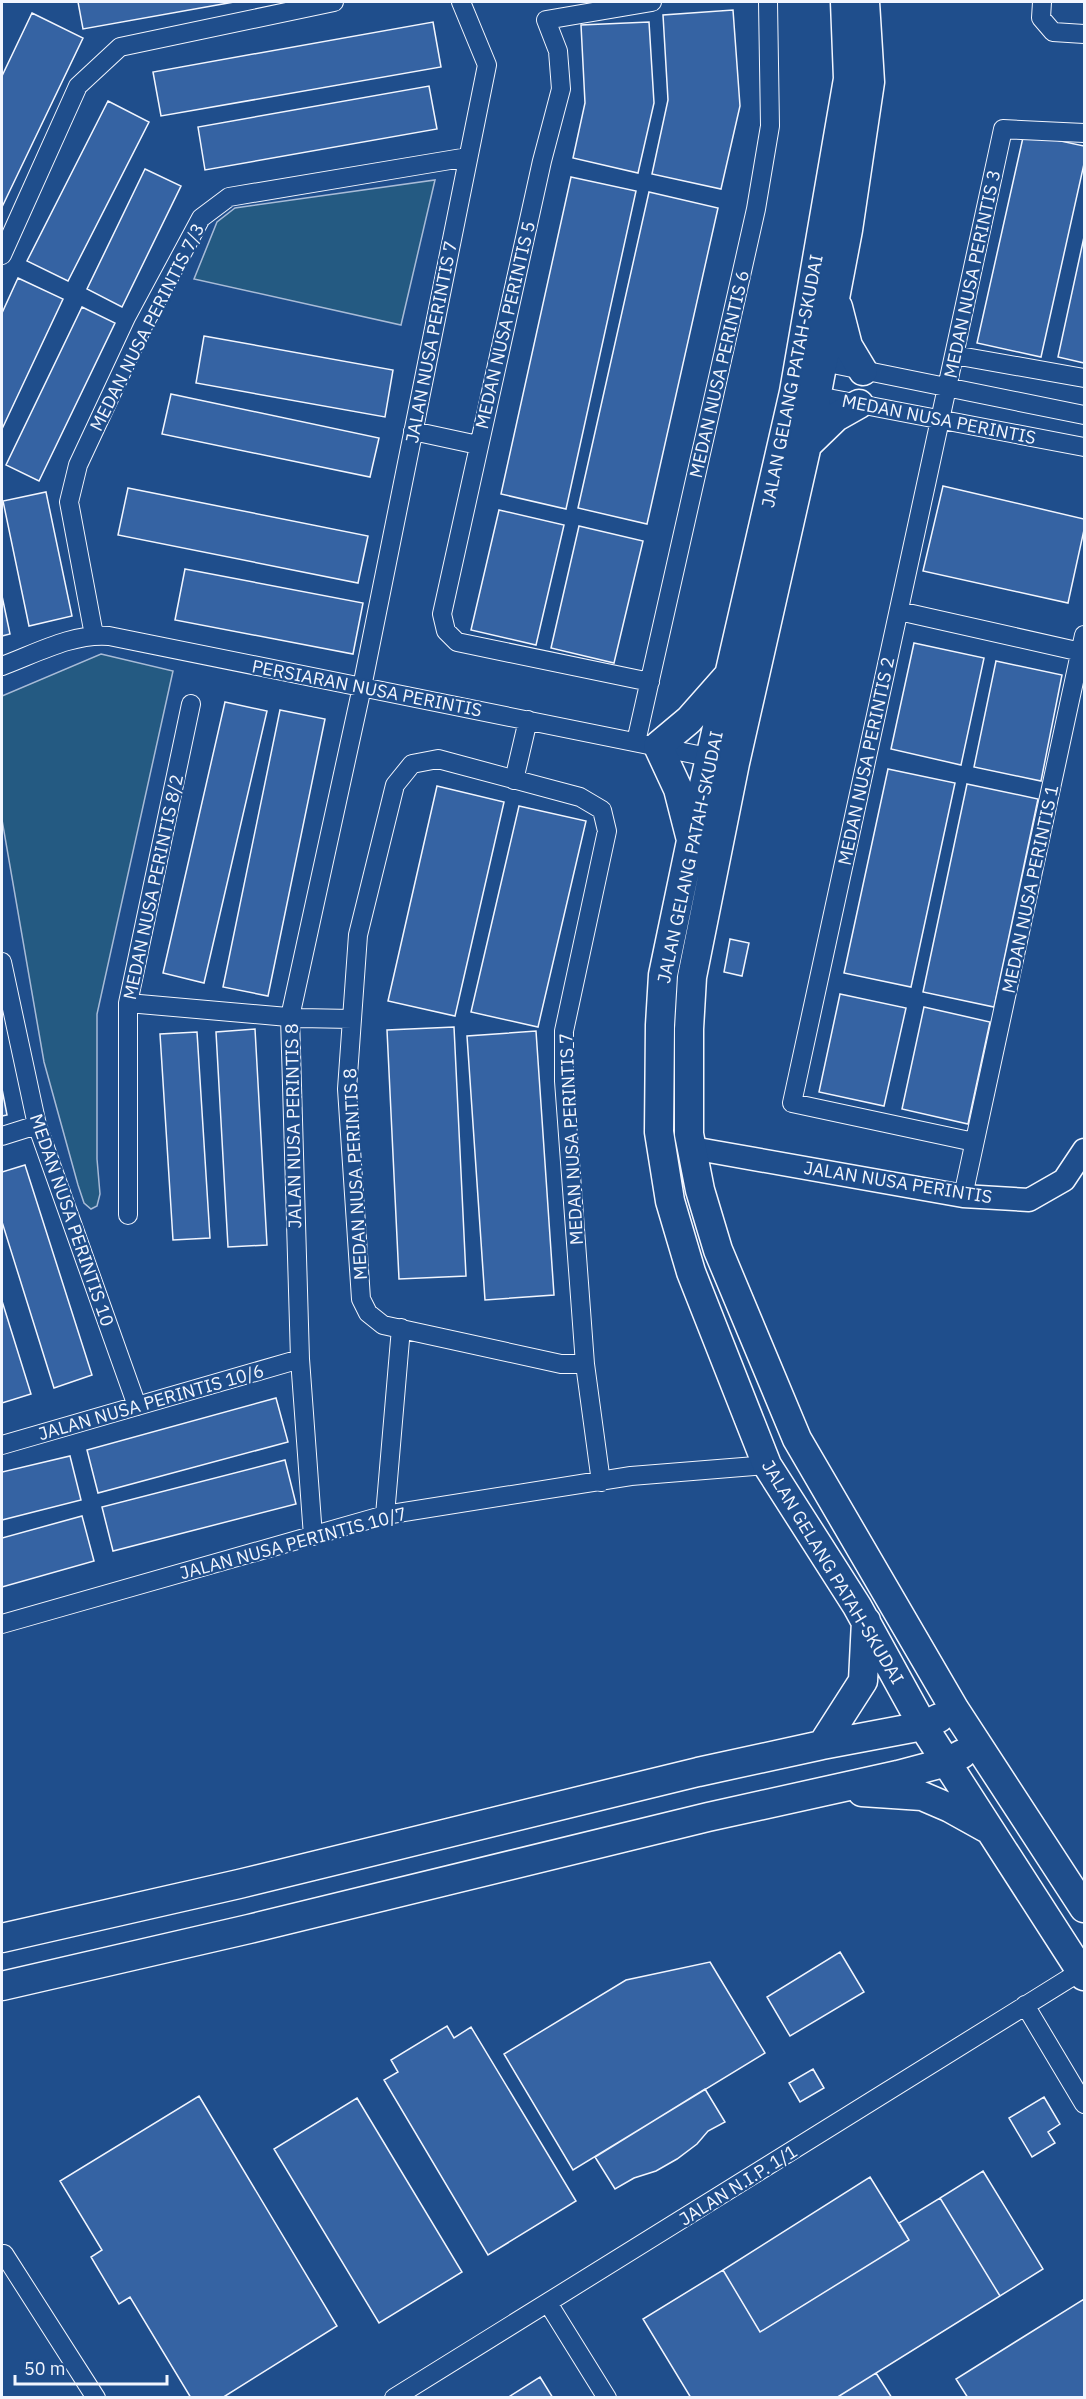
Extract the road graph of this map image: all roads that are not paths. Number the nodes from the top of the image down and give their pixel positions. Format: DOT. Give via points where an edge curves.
graph roads {
  1 [pos="334,2"];
  2 [pos="461,2"];
  3 [pos="652,2"];
  4 [pos="768,2"];
  5 [pos="845,2"];
  6 [pos="865,2"];
  7 [pos="1042,2"];
  8 [pos="1084,34"];
  9 [pos="1084,133"];
  10 [pos="468,157"];
  11 [pos="2,255"];
  12 [pos="836,297"];
  13 [pos="954,355"];
  14 [pos="811,360"];
  15 [pos="863,370"];
  16 [pos="1084,378"];
  17 [pos="947,388"];
  18 [pos="805,394"];
  19 [pos="859,404"];
  20 [pos="1084,416"];
  21 [pos="940,420"];
  22 [pos="413,431"];
  23 [pos="478,445"];
  24 [pos="807,445"];
  25 [pos="1084,447"];
  26 [pos="899,611"];
  27 [pos="94,635"];
  28 [pos="1082,653"];
  29 [pos="2,666"];
  30 [pos="730,674"];
  31 [pos="650,682"];
  32 [pos="362,687"];
  33 [pos="191,704"];
  34 [pos="528,720"];
  35 [pos="647,744"];
  36 [pos="723,760"];
  37 [pos="514,780"];
  38 [pos="691,841"];
  39 [pos="2,962"];
  40 [pos="128,1003"];
  41 [pos="290,1017"];
  42 [pos="352,1018"];
  43 [pos="37,1125"];
  44 [pos="2,1136"];
  45 [pos="974,1142"];
  46 [pos="692,1148"];
  47 [pos="1084,1150"];
  48 [pos="963,1196"];
  49 [pos="128,1215"];
  50 [pos="392,1327"];
  51 [pos="300,1359"];
  52 [pos="585,1365"];
  53 [pos="137,1406"];
  54 [pos="2,1444"];
  55 [pos="767,1464"];
  56 [pos="601,1482"];
  57 [pos="385,1515"];
  58 [pos="313,1536"];
  59 [pos="866,1621"];
  60 [pos="2,1624"];
  61 [pos="955,1710"];
  62 [pos="923,1726"];
  63 [pos="822,1745"];
  64 [pos="978,1746"];
  65 [pos="947,1762"];
  66 [pos="833,1790"];
  67 [pos="990,1830"];
  68 [pos="1084,1908"];
  69 [pos="2,1938"];
  70 [pos="1083,1973"];
  71 [pos="2,1986"];
  72 [pos="1025,2005"];
  73 [pos="1084,2104"];
  74 [pos="4,2254"];
  75 [pos="548,2303"];
  76 [pos="96,2397"];
  77 [pos="394,2397"];
  78 [pos="607,2397"];
  1 -- 11 [label="street" via="120,47 78,86"];
  2 -- 10 [label="street, JALAN NUSA PERINTIS 7" via="487,65"];
  3 -- 23 [label="street, MEDAN NUSA PERINTIS 5" via="546,20 558,51 561,89"];
  4 -- 31 [label="street, MEDAN NUSA PERINTIS 6" via="770,126"];
  5 -- 14 [label="main road, JALAN GELANG PATAH-SKUDAI" via="848,79"];
  6 -- 12 [label="main road, JALAN GELANG PATAH-SKUDAI" via="870,82"];
  7 -- 8 [label="street" via="1041,18 1053,32"];
  9 -- 13 [label="street, MEDAN NUSA PERINTIS 3" via="1003,129"];
  10 -- 22 [label="street, JALAN NUSA PERINTIS 7"];
  10 -- 27 [label="street, MEDAN NUSA PERINTIS 7/3" via="229,197 201,218 78,465 69,502"];
  12 -- 14 [label="main road, JALAN GELANG PATAH-SKUDAI"];
  12 -- 15 [label="main road" via="848,346"];
  13 -- 16 [label="street"];
  13 -- 17 [label="street, MEDAN NUSA PERINTIS 3"];
  14 -- 15 [label="street"];
  14 -- 18 [label="main road, JALAN GELANG PATAH-SKUDAI"];
  15 -- 17 [label="street"];
  17 -- 20 [label="street"];
  17 -- 21 [label="street, MEDAN NUSA PERINTIS 3"];
  18 -- 19 [label="street, MEDAN NUSA PERINTIS"];
  18 -- 24 [label="main road, JALAN GELANG PATAH-SKUDAI"];
  18 -- 30 [label="main road, JALAN GELANG PATAH-SKUDAI"];
  19 -- 21 [label="street, MEDAN NUSA PERINTIS"];
  19 -- 24 [label="main road" via="836,417"];
  21 -- 25 [label="street, MEDAN NUSA PERINTIS"];
  21 -- 26 [label="street, MEDAN NUSA PERINTIS 2"];
  22 -- 23 [label="street"];
  22 -- 32 [label="street, JALAN NUSA PERINTIS 7"];
  23 -- 31 [label="street, MEDAN NUSA PERINTIS 5" via="442,614 446,631 457,642"];
  24 -- 36 [label="main road, JALAN GELANG PATAH-SKUDAI"];
  26 -- 28 [label="street"];
  26 -- 45 [label="street, MEDAN NUSA PERINTIS 2" via="792,1103"];
  27 -- 29 [label="street, PERSIARAN NUSA PERINTIS"];
  27 -- 32 [label="street, PERSIARAN NUSA PERINTIS"];
  28 -- 45 [label="street, MEDAN NUSA PERINTIS 1"];
  30 -- 35 [label="main road" via="689,720"];
  30 -- 36 [label="main road, JALAN GELANG PATAH-SKUDAI"];
  31 -- 35 [label="street, MEDAN NUSA PERINTIS 6"];
  32 -- 34 [label="street, PERSIARAN NUSA PERINTIS"];
  32 -- 41 [label="street, JALAN NUSA PERINTIS 8"];
  33 -- 40 [label="street, MEDAN NUSA PERINTIS 8/2"];
  34 -- 35 [label="street, PERSIARAN NUSA PERINTIS"];
  34 -- 37 [label="street"];
  35 -- 36 [label="street, PERSIARAN NUSA PERINTIS"];
  35 -- 38 [label="main road" via="678,789"];
  36 -- 38 [label="main road, JALAN GELANG PATAH-SKUDAI"];
  36 -- 46 [label="main road, JALAN GELANG PATAH-SKUDAI" via="692,977"];
  37 -- 42 [label="street, MEDAN NUSA PERINTIS 8" via="438,759 412,764 395,785 358,935"];
  37 -- 52 [label="street, MEDAN NUSA PERINTIS 7" via="580,797 602,810 607,831 564,1031 564,1081"];
  38 -- 55 [label="main road, JALAN GELANG PATAH-SKUDAI" via="663,975 659,1132 670,1201 691,1272"];
  39 -- 43 [label="street, MEDAN NUSA PERINTIS 10"];
  40 -- 41 [label="street"];
  40 -- 49 [label="street, MEDAN NUSA PERINTIS 8/2"];
  41 -- 42 [label="street"];
  41 -- 51 [label="street, JALAN NUSA PERINTIS 8"];
  42 -- 50 [label="street, MEDAN NUSA PERINTIS 8" via="347,1089 361,1299 369,1312"];
  43 -- 44 [label="street"];
  43 -- 53 [label="street, MEDAN NUSA PERINTIS 10"];
  45 -- 48 [label="street, MEDAN NUSA PERINTIS 1"];
  46 -- 48 [label="street, JALAN NUSA PERINTIS"];
  46 -- 61 [label="main road, JALAN GELANG PATAH-SKUDAI" via="718,1250 791,1426"];
  47 -- 48 [label="street, JALAN NUSA PERINTIS" via="1065,1180 1029,1200"];
  50 -- 52 [label="street" via="561,1364"];
  50 -- 57 [label="street"];
  51 -- 53 [label="street, JALAN NUSA PERINTIS 10/6"];
  51 -- 58 [label="street, JALAN NUSA PERINTIS 8"];
  52 -- 56 [label="street"];
  53 -- 54 [label="street, JALAN NUSA PERINTIS 10/6"];
  55 -- 56 [label="street, JALAN NUSA PERINTIS 10/7"];
  55 -- 59 [label="main road, JALAN GELANG PATAH-SKUDAI"];
  56 -- 57 [label="street, JALAN NUSA PERINTIS 10/7"];
  57 -- 58 [label="street, JALAN NUSA PERINTIS 10/7"];
  58 -- 60 [label="street, JALAN NUSA PERINTIS 10/7"];
  59 -- 62 [label="main road, JALAN GELANG PATAH-SKUDAI"];
  59 -- 63 [label="main road" via="863,1681"];
  61 -- 62 [label="main road"];
  61 -- 64 [label="main road, JALAN GELANG PATAH-SKUDAI"];
  62 -- 63 [label="main road"];
  62 -- 65 [label="main road, JALAN GELANG PATAH-SKUDAI"];
  63 -- 69 [label="main road"];
  64 -- 65 [label="main road"];
  64 -- 68 [label="main road, JALAN GELANG PATAH-SKUDAI"];
  65 -- 66 [label="main road"];
  65 -- 67 [label="main road, JALAN GELANG PATAH-SKUDAI"];
  66 -- 67 [label="main road" via="922,1796"];
  66 -- 71 [label="main road"];
  67 -- 70 [label="main road, JALAN GELANG PATAH-SKUDAI"];
  70 -- 72 [label="street, JALAN N.I.P. 1/1"];
  72 -- 73 [label="street"];
  72 -- 75 [label="street, JALAN N.I.P. 1/1"];
  74 -- 76 [label="street"];
  75 -- 77 [label="street, JALAN N.I.P. 1/1"];
  75 -- 78 [label="street"];
}
